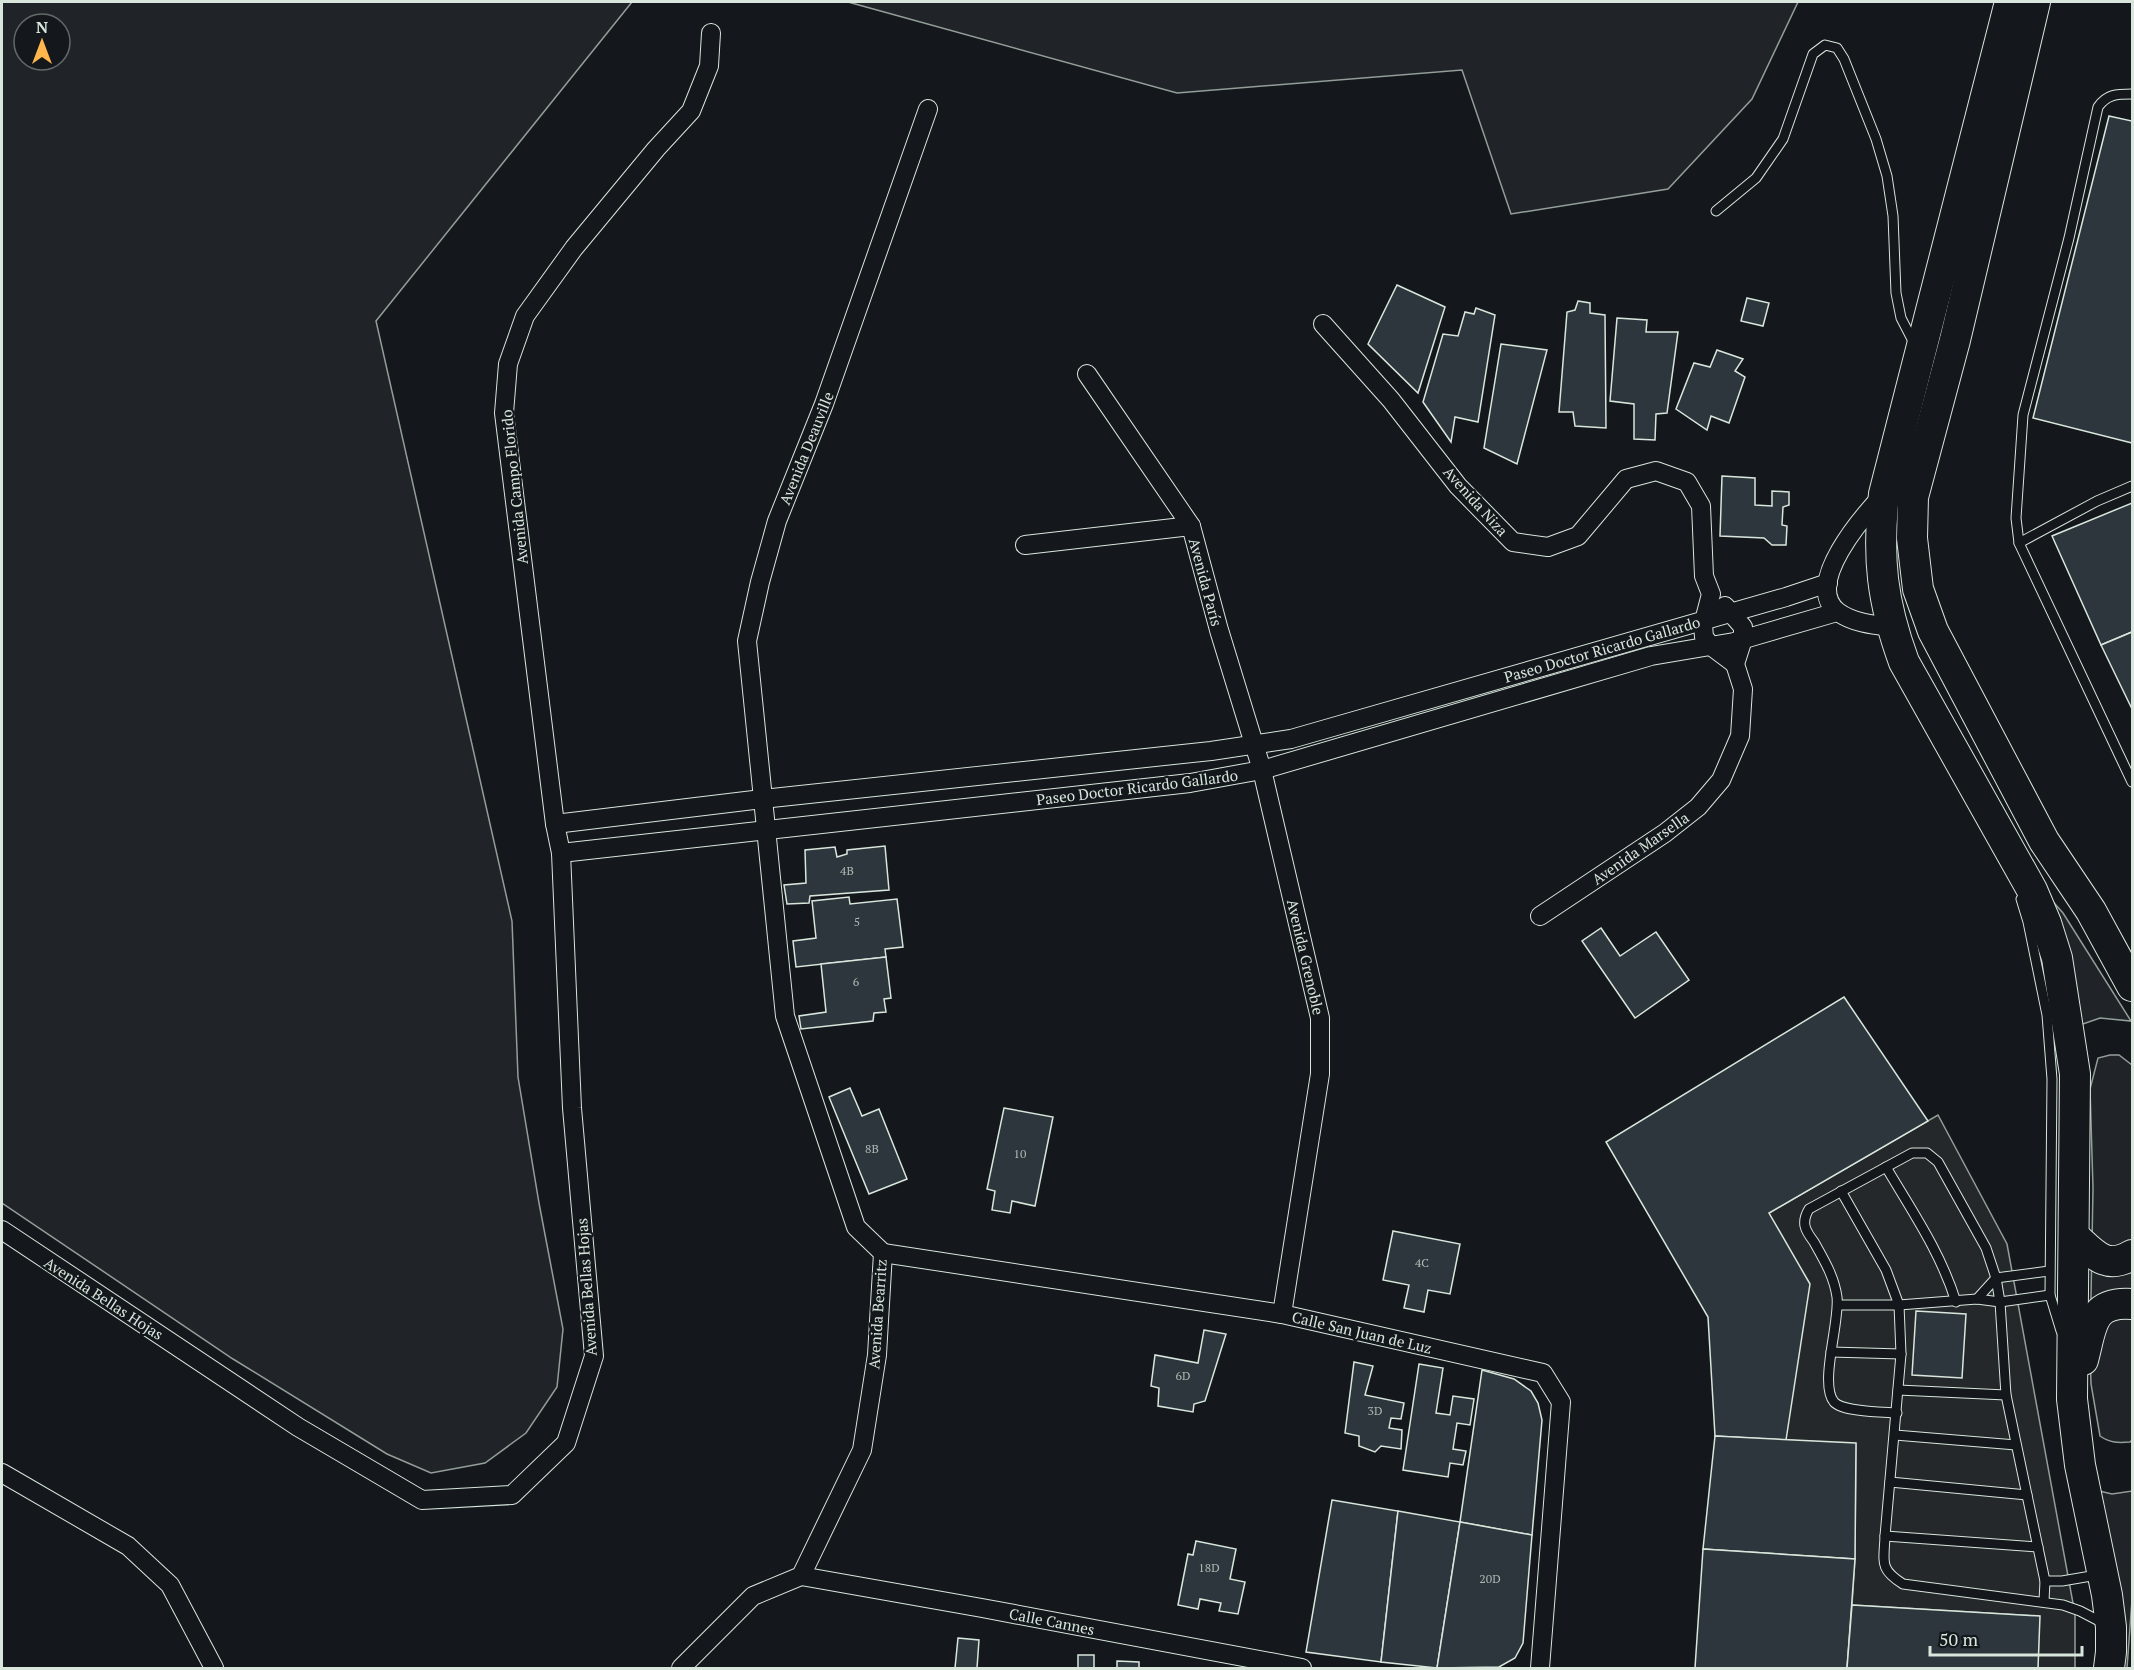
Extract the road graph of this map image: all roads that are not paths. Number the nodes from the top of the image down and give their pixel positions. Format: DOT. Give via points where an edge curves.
graph roads {
  1 [pos="2010,2"];
  2 [pos="2035,2"];
  3 [pos="711,33"];
  4 [pos="2133,94"];
  5 [pos="928,109"];
  6 [pos="1716,211"];
  7 [pos="1323,324"];
  8 [pos="1921,355"];
  9 [pos="1087,374"];
  10 [pos="2133,486"];
  11 [pos="1884,494"];
  12 [pos="1191,526"];
  13 [pos="2019,543"];
  14 [pos="1024,545"];
  15 [pos="1828,583"];
  16 [pos="1711,594"];
  17 [pos="1732,612"];
  18 [pos="1837,612"];
  19 [pos="1706,619"];
  20 [pos="1892,627"];
  21 [pos="1743,639"];
  22 [pos="1711,646"];
  23 [pos="1735,664"];
  24 [pos="1255,744"];
  25 [pos="1263,770"];
  26 [pos="2131,776"];
  27 [pos="762,799"];
  28 [pos="555,824"];
  29 [pos="765,829"];
  30 [pos="2002,834"];
  31 [pos="561,853"];
  32 [pos="2015,878"];
  33 [pos="2018,889"];
  34 [pos="1540,916"];
  35 [pos="2133,986"];
  36 [pos="1886,1167"];
  37 [pos="1841,1191"];
  38 [pos="2,1230"];
  39 [pos="2074,1236"];
  40 [pos="883,1253"];
  41 [pos="2133,1255"];
  42 [pos="2049,1271"];
  43 [pos="1996,1278"];
  44 [pos="2050,1295"];
  45 [pos="1977,1299"];
  46 [pos="1956,1302"];
  47 [pos="2000,1302"];
  48 [pos="2133,1304"];
  49 [pos="1838,1305"];
  50 [pos="1899,1305"];
  51 [pos="1282,1314"];
  52 [pos="1831,1352"];
  53 [pos="1901,1354"];
  54 [pos="2072,1364"];
  55 [pos="1898,1390"];
  56 [pos="2006,1395"];
  57 [pos="2072,1396"];
  58 [pos="1897,1413"];
  59 [pos="1895,1435"];
  60 [pos="2016,1445"];
  61 [pos="2,1473"];
  62 [pos="1890,1482"];
  63 [pos="2027,1495"];
  64 [pos="1885,1536"];
  65 [pos="2038,1547"];
  66 [pos="2103,1574"];
  67 [pos="801,1576"];
  68 [pos="2045,1581"];
  69 [pos="2044,1601"];
  70 [pos="2111,1627"];
  71 [pos="214,1668"];
  72 [pos="681,1668"];
  73 [pos="1302,1668"];
  74 [pos="1540,1668"];
  75 [pos="2109,1668"];
  1 -- 8 [label="highway"];
  2 -- 35 [label="highway" via="1955,340 1913,497 1912,538 1918,589 1933,631 2044,841 2091,911"];
  3 -- 28 [label="street, Avenida Campo Florido" via="709,66 691,111 560,267 525,316 508,364 504,413"];
  4 -- 13 [label="lane" via="2111,95 2098,107 2023,415 2016,518"];
  5 -- 27 [label="street, Avenida Deauville" via="824,404 777,521 760,582 747,641"];
  6 -- 8 [label="lane" via="1756,178 1783,139 1813,54 1825,45 1837,48 1884,167 1893,216 1896,294 1901,318"];
  7 -- 16 [label="street, Avenida Niza" via="1391,400 1458,486 1513,542 1548,547 1578,536 1626,479 1656,471 1687,482 1701,506 1704,576"];
  8 -- 11 [label="highway"];
  9 -- 12 [label="street, Avenida París"];
  10 -- 13 [label="lane"];
  11 -- 15 [label="street" via="1851,532 1836,556"];
  11 -- 20 [label="highway" via="1880,559"];
  12 -- 14 [label="street"];
  12 -- 24 [label="street, Avenida París"];
  13 -- 26 [label="lane"];
  15 -- 17 [label="street, Paseo Doctor Ricardo Gallardo"];
  15 -- 18 [label="street" via="1828,599"];
  16 -- 17 [label="street"];
  16 -- 19 [label="street, Avenida Niza"];
  17 -- 19 [label="street, Paseo Doctor Ricardo Gallardo"];
  17 -- 21 [label="street" via="1743,627"];
  18 -- 20 [label="street" via="1854,620"];
  18 -- 21 [label="street, Paseo Doctor Ricardo Gallardo"];
  19 -- 22 [label="street, Avenida Niza" via="1703,631"];
  19 -- 24 [label="street, Paseo Doctor Ricardo Gallardo" via="1291,739"];
  20 -- 30 [label="highway" via="1904,662"];
  21 -- 22 [label="street, Paseo Doctor Ricardo Gallardo"];
  21 -- 23 [label="street"];
  22 -- 23 [label="street"];
  22 -- 25 [label="street, Paseo Doctor Ricardo Gallardo" via="1650,656"];
  23 -- 34 [label="street, Avenida Marsella" via="1743,689 1740,736 1721,780 1698,807 1665,833"];
  24 -- 25 [label="street, Avenida Grenoble"];
  24 -- 27 [label="street, Paseo Doctor Ricardo Gallardo" via="1211,752"];
  25 -- 29 [label="street, Paseo Doctor Ricardo Gallardo" via="1190,783"];
  25 -- 51 [label="street, Avenida Grenoble" via="1320,1018 1320,1074"];
  27 -- 28 [label="street, Paseo Doctor Ricardo Gallardo"];
  27 -- 29 [label="street, Avenida Bearritz"];
  28 -- 31 [label="street, Avenida Bellas Hojas"];
  29 -- 31 [label="street, Paseo Doctor Ricardo Gallardo"];
  29 -- 40 [label="street, Avenida Bearritz" via="785,1016 856,1227"];
  30 -- 32 [label="lane"];
  30 -- 39 [label="highway" via="2040,907 2056,958 2075,1074"];
  31 -- 38 [label="street, Avenida Bellas Hojas" via="572,1108 594,1356 566,1443 512,1495 422,1500 298,1427"];
  33 -- 42 [label="lane" via="2047,1015 2052,1079"];
  36 -- 37 [label="lane"];
  36 -- 43 [label="lane" via="1912,1153 1927,1153 1938,1162 1986,1248"];
  36 -- 46 [label="lane" via="1939,1257"];
  37 -- 49 [label="lane" via="1809,1209 1805,1226 1830,1271"];
  37 -- 50 [label="lane" via="1886,1270"];
  39 -- 41 [label="highway" via="2105,1261"];
  39 -- 54 [label="highway"];
  40 -- 51 [label="street, Calle San Juan de Luz"];
  40 -- 67 [label="street, Avenida Bearritz" via="877,1355 862,1450"];
  42 -- 43 [label="lane"];
  42 -- 44 [label="lane"];
  43 -- 45 [label="lane"];
  43 -- 47 [label="lane"];
  44 -- 47 [label="lane"];
  44 -- 54 [label="lane"];
  45 -- 46 [label="lane"];
  45 -- 47 [label="lane"];
  46 -- 50 [label="lane"];
  47 -- 56 [label="lane"];
  48 -- 57 [label="highway" via="2111,1305 2099,1312"];
  49 -- 50 [label="lane"];
  49 -- 52 [label="lane"];
  50 -- 53 [label="lane"];
  51 -- 74 [label="street, Calle San Juan de Luz" via="1543,1373 1561,1402"];
  52 -- 53 [label="lane"];
  52 -- 58 [label="lane" via="1828,1378 1834,1401 1842,1407"];
  53 -- 55 [label="lane"];
  54 -- 57 [label="highway"];
  55 -- 56 [label="lane"];
  55 -- 58 [label="lane"];
  56 -- 60 [label="lane"];
  57 -- 66 [label="highway" via="2080,1465"];
  58 -- 59 [label="lane"];
  59 -- 60 [label="lane"];
  59 -- 62 [label="lane"];
  60 -- 63 [label="lane"];
  61 -- 71 [label="street" via="128,1546 162,1577"];
  62 -- 63 [label="lane"];
  62 -- 64 [label="lane"];
  63 -- 65 [label="lane"];
  64 -- 65 [label="lane"];
  64 -- 69 [label="lane" via="1884,1564 1888,1575 1903,1584"];
  65 -- 68 [label="lane"];
  66 -- 68 [label="lane"];
  66 -- 70 [label="highway"];
  67 -- 72 [label="street" via="753,1596"];
  67 -- 73 [label="street, Calle Cannes"];
  68 -- 69 [label="lane"];
  69 -- 70 [label="lane" via="2080,1611"];
  70 -- 75 [label="highway"];
}
